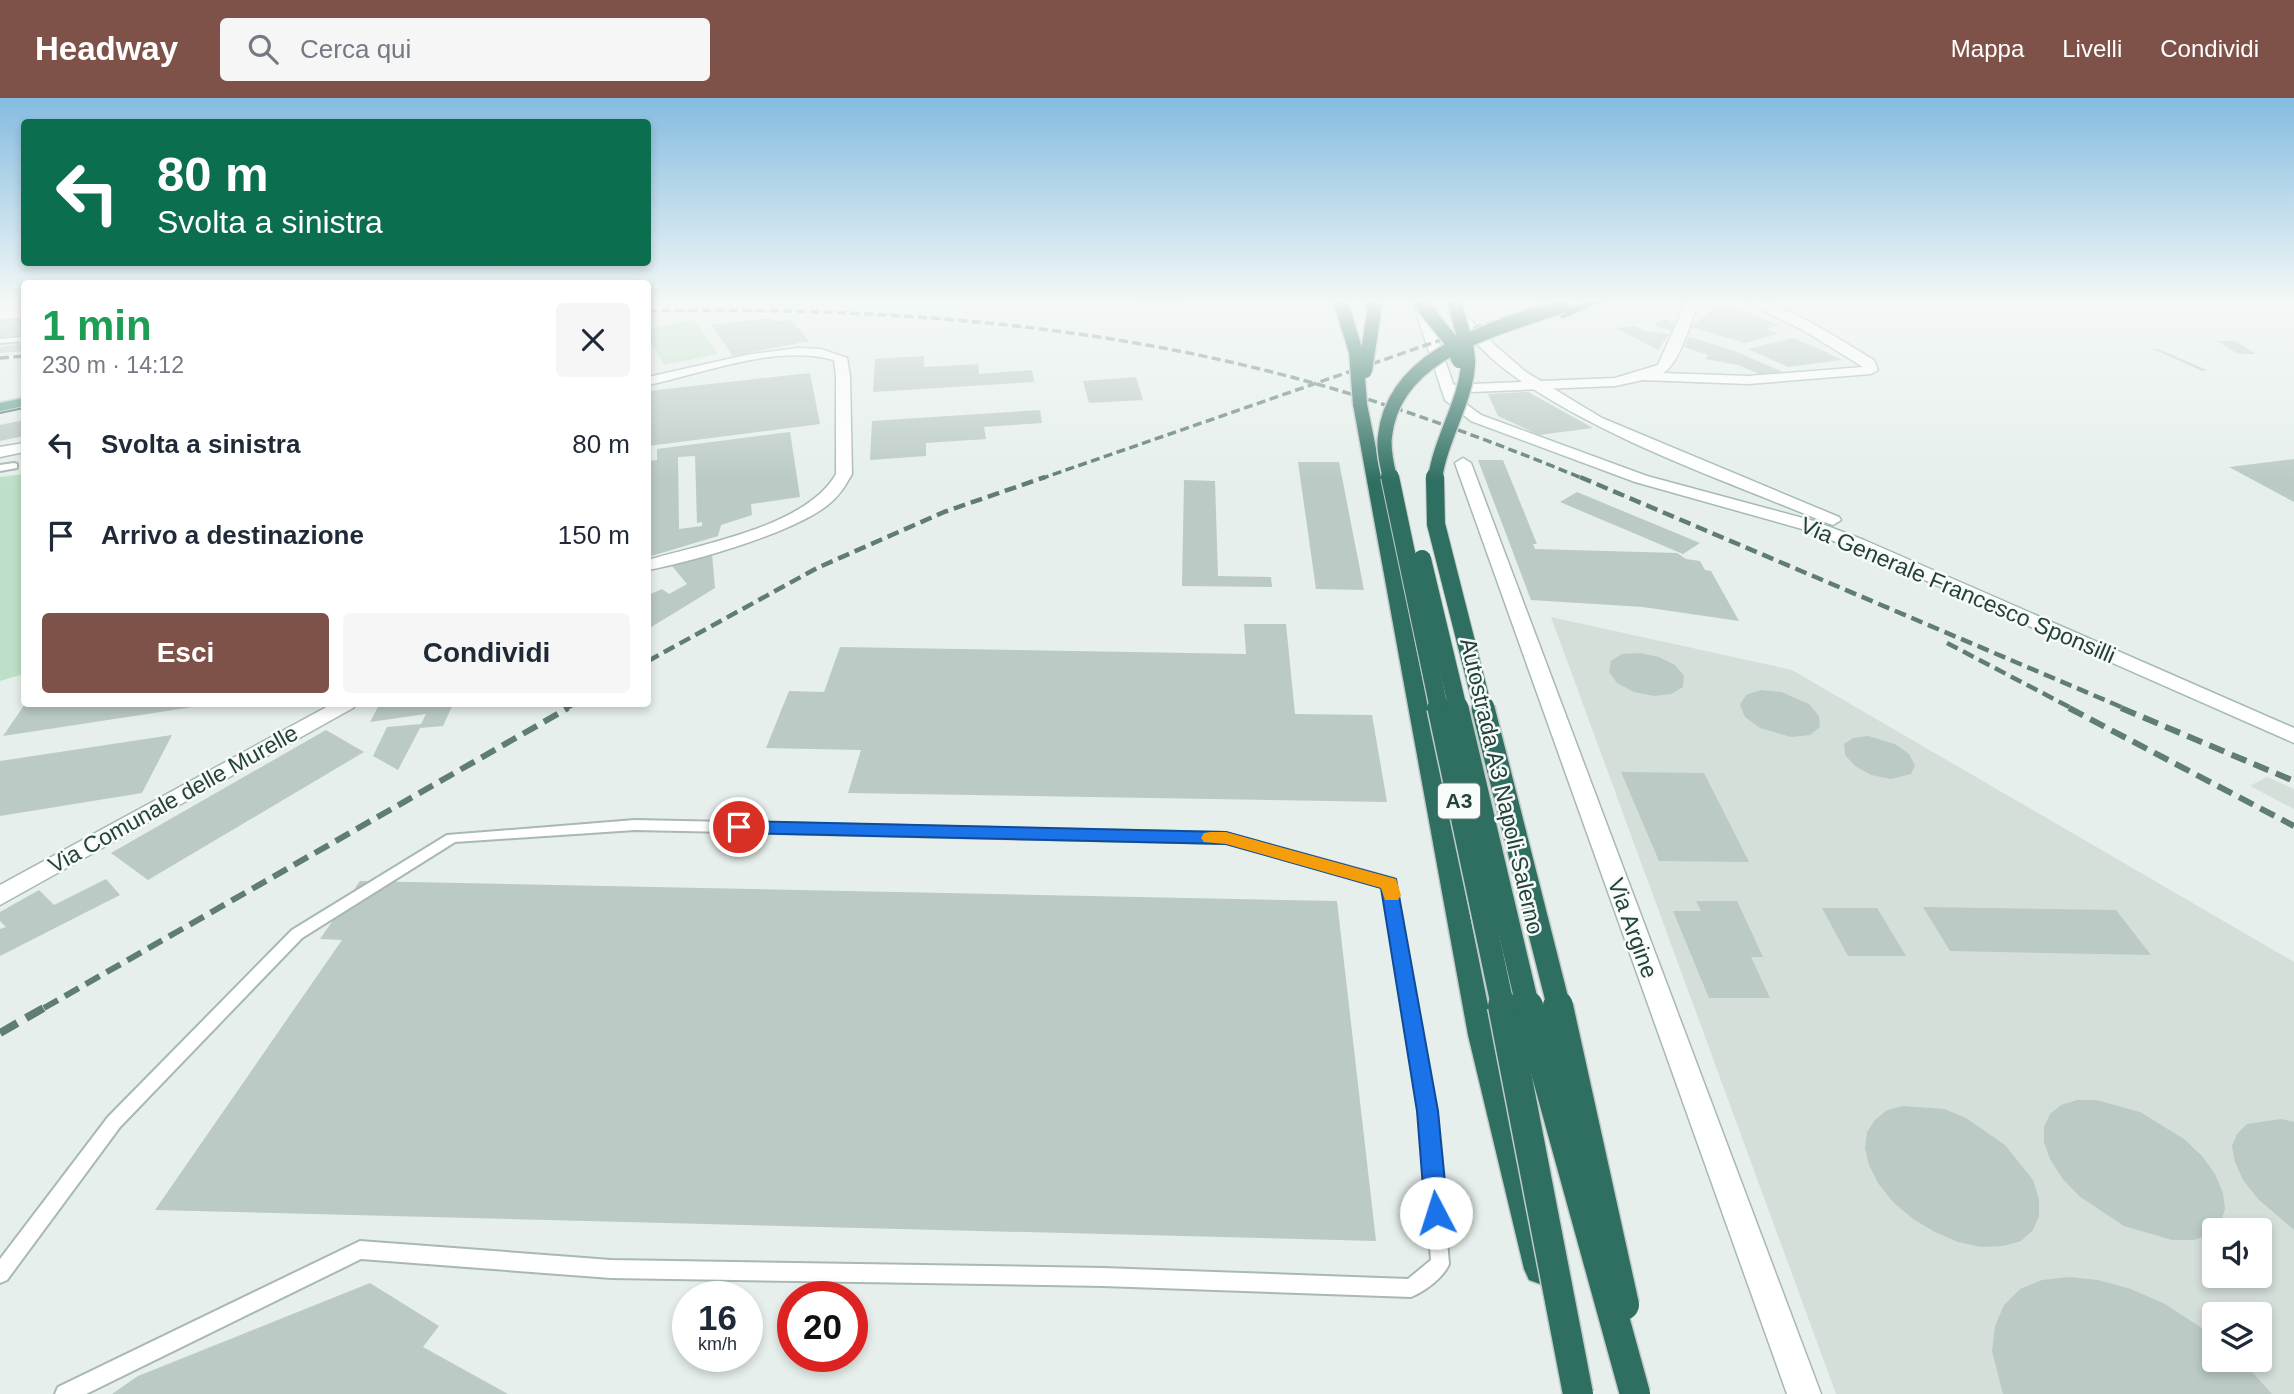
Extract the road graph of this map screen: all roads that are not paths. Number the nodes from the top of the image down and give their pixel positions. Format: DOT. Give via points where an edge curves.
graph roads {
  1 [pos="751,360"];
  2 [pos="840,360"];
  3 [pos="1357,360"];
  4 [pos="1367,360"];
  5 [pos="1436,360"];
  6 [pos="1443,360"];
  7 [pos="1452,360"];
  8 [pos="1455,360"];
  9 [pos="1467,360"];
  10 [pos="1505,360"];
  11 [pos="1668,360"];
  12 [pos="1865,360"];
  13 [pos="1643,376"];
  14 [pos="651,380"];
  15 [pos="1455,387"];
  16 [pos="1538,387"];
  17 [pos="21,403"];
  18 [pos="1360,404"];
  19 [pos="0,407"];
  20 [pos="21,448"];
  21 [pos="0,452"];
  22 [pos="1463,463"];
  23 [pos="14,466"];
  24 [pos="0,468"];
  25 [pos="651,564"];
  26 [pos="341,707"];
  27 [pos="2294,721"];
  28 [pos="2294,736"];
  29 [pos="0,896"];
  30 [pos="0,1274"];
  31 [pos="65,1394"];
  32 [pos="1572,1394"];
  33 [pos="1578,1394"];
  34 [pos="1636,1394"];
  35 [pos="1643,1394"];
  36 [pos="1804,1394"];
  1 -- 14 [label="street"];
  2 -- 25 [label="street" via="844,474 837,488 792,518"];
  3 -- 18 [label="highway, A3, bridge"];
  4 -- 18 [label="highway, A3, bridge"];
  5 -- 33 [label="highway, Autostrada A3 Napoli-Salerno / A3, bridge" via="1399,393 1385,435"];
  6 -- 15 [label="street, Via Generale Francesco Sponsilli"];
  7 -- 34 [label="highway, Autostrada A3 Napoli-Salerno / A3, bridge" via="1434,372 1411,400 1398,437 1406,493 1535,1037"];
  8 -- 15 [label="highway, bridge"];
  9 -- 15 [label="highway, A3, bridge"];
  10 -- 16 [label="street, Via Generale Francesco Sponsilli"];
  11 -- 13 [label="street"];
  12 -- 13 [label="street" via="1871,370 1748,380"];
  13 -- 16 [label="street"];
  15 -- 16 [label="street"];
  15 -- 28 [label="street, Via Generale Francesco Sponsilli" via="1452,400 1476,418 1641,479 1808,525 1858,544"];
  15 -- 35 [label="highway, A3, bridge" via="1438,454 1436,524 1567,1040"];
  16 -- 27 [label="street, Via Generale Francesco Sponsilli" via="1634,439 1868,535"];
  17 -- 19 [label="main road"];
  18 -- 32 [label="highway, A3" via="1481,1035"];
  20 -- 21 [label="street"];
  22 -- 36 [label="street, Via Argine"];
  23 -- 24 [label="lane"];
  26 -- 29 [label="street, Via Comunale delle Murelle"];
  30 -- 31 [label="lane" via="114,1122 297,934 452,838 635,825 1226,838 1389,883 1428,1111 1440,1264 1411,1288 1103,1277 611,1269 360,1251"];
}
